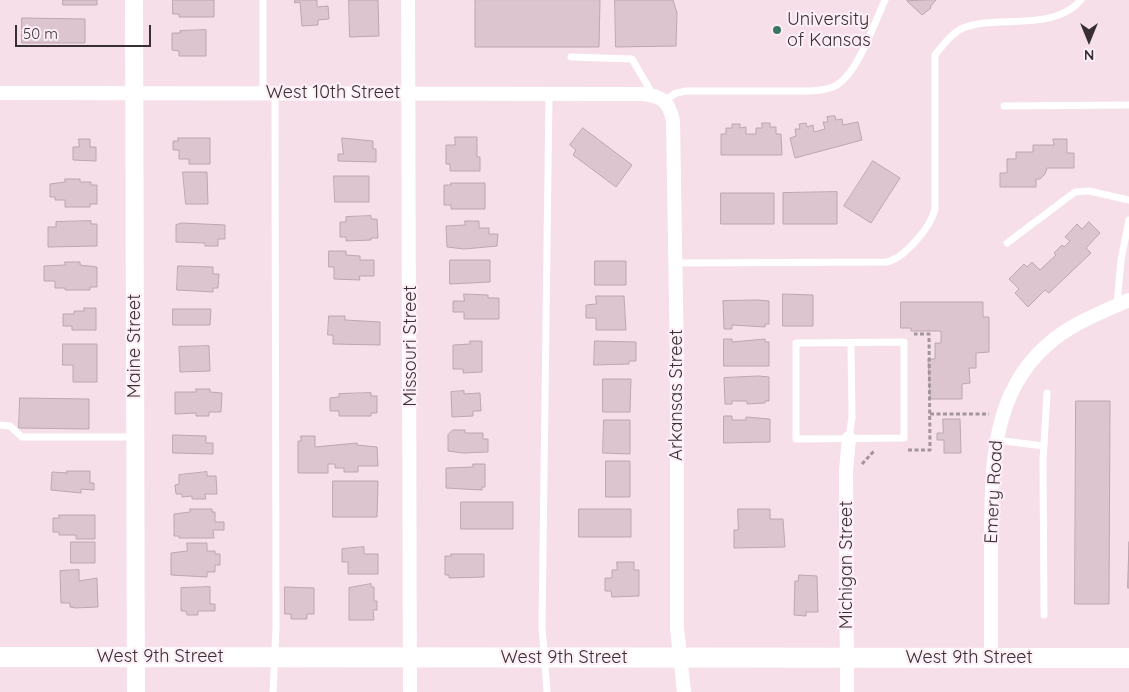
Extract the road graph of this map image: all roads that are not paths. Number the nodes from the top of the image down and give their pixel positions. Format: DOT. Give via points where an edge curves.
graph roads {
  1 [pos="134,0"];
  2 [pos="263,0"];
  3 [pos="408,0"];
  4 [pos="884,0"];
  5 [pos="1081,0"];
  6 [pos="571,57"];
  7 [pos="0,93"];
  8 [pos="134,93"];
  9 [pos="269,93"];
  10 [pos="409,94"];
  11 [pos="549,94"];
  12 [pos="658,98"];
  13 [pos="1129,105"];
  14 [pos="1004,106"];
  15 [pos="1129,200"];
  16 [pos="1129,220"];
  17 [pos="1007,243"];
  18 [pos="674,262"];
  19 [pos="1123,303"];
  20 [pos="851,343"];
  21 [pos="1047,393"];
  22 [pos="0,425"];
  23 [pos="135,437"];
  24 [pos="849,438"];
  25 [pos="996,440"];
  26 [pos="1044,446"];
  27 [pos="1044,615"];
  28 [pos="0,657"];
  29 [pos="136,657"];
  30 [pos="275,657"];
  31 [pos="410,658"];
  32 [pos="544,658"];
  33 [pos="680,658"];
  34 [pos="847,658"];
  35 [pos="991,658"];
  36 [pos="1129,658"];
  37 [pos="136,692"];
  38 [pos="273,692"];
  39 [pos="410,692"];
  40 [pos="547,692"];
  41 [pos="684,692"];
  42 [pos="847,692"];
  1 -- 8 [label="street, Maine Street"];
  2 -- 9 [label="lane"];
  3 -- 10 [label="street, Missouri Street"];
  4 -- 12 [label="lane" via="853,67 837,85 826,90 687,91"];
  5 -- 18 [label="lane" via="1075,7 1027,22 976,24 961,29 935,55 935,209 930,222 895,261"];
  6 -- 12 [label="lane" via="632,59"];
  7 -- 8 [label="street, West 10th Street"];
  8 -- 9 [label="street, West 10th Street"];
  8 -- 23 [label="street, Maine Street"];
  9 -- 10 [label="street, West 10th Street"];
  9 -- 30 [label="lane"];
  10 -- 11 [label="street, West 10th Street"];
  10 -- 31 [label="street, Missouri Street"];
  11 -- 12 [label="street, West 10th Street"];
  11 -- 32 [label="lane" via="542,581"];
  12 -- 18 [label="street, Arkansas Street" via="670,108 673,121"];
  13 -- 14 [label="lane"];
  15 -- 17 [label="lane" via="1089,190 1075,192"];
  16 -- 19 [label="lane" via="1121,260"];
  18 -- 33 [label="street, Arkansas Street" via="677,628"];
  19 -- 25 [label="street, Emery Road" via="1073,326 1030,363 1017,380"];
  20 -- 24 [label="lane" via="852,417"];
  20 -- 24 [label="lane" via="796,343 796,439"];
  20 -- 24 [label="lane" via="904,342 904,438"];
  21 -- 26 [label="lane"];
  22 -- 23 [label="lane" via="10,426 22,437"];
  23 -- 29 [label="street, Maine Street"];
  24 -- 34 [label="street, Michigan Street" via="846,471"];
  25 -- 26 [label="lane"];
  25 -- 35 [label="street, Emery Road" via="992,473"];
  26 -- 27 [label="lane"];
  28 -- 29 [label="main road, West 9th Street"];
  29 -- 30 [label="main road, West 9th Street"];
  29 -- 37 [label="street, Maine Street"];
  30 -- 31 [label="main road, West 9th Street"];
  30 -- 38 [label="lane"];
  31 -- 32 [label="main road, West 9th Street"];
  31 -- 39 [label="street, Missouri Street"];
  32 -- 33 [label="main road, West 9th Street"];
  32 -- 40 [label="lane"];
  33 -- 34 [label="main road, West 9th Street"];
  33 -- 41 [label="street, Arkansas Street"];
  34 -- 35 [label="main road, West 9th Street"];
  34 -- 42 [label="street, Michigan Street"];
  35 -- 36 [label="main road, West 9th Street"];
}
